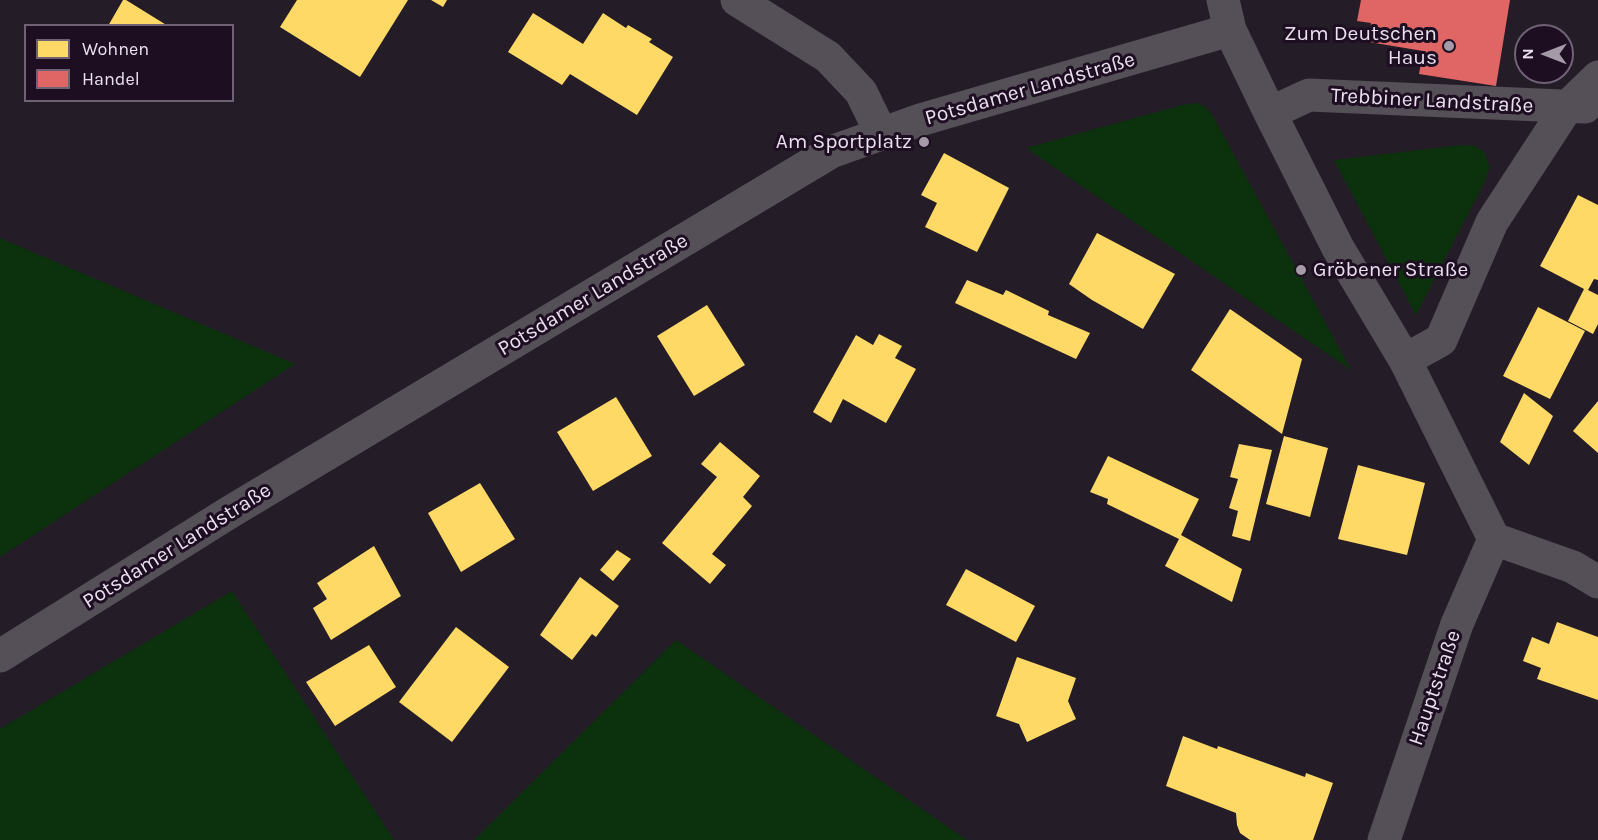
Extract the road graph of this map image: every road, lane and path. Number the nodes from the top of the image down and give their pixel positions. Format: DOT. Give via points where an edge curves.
graph roads {
  1 [pos="737,0"];
  2 [pos="1227,15"];
  3 [pos="1598,77"];
  4 [pos="1582,107"];
  5 [pos="1270,113"];
  6 [pos="881,133"];
  7 [pos="1405,360"];
  8 [pos="1494,538"];
  9 [pos="1598,582"];
  10 [pos="0,656"];
  11 [pos="1384,840"];
  1 -- 6 [label="street" via="828,57 861,92"];
  2 -- 5 [label="street"];
  2 -- 6 [label="street, Potsdamer Landstraße"];
  3 -- 4 [label="street"];
  4 -- 5 [label="street, Trebbiner Landstraße" via="1309,95"];
  4 -- 7 [label="street" via="1492,222 1441,340"];
  5 -- 7 [label="street" via="1338,248"];
  6 -- 10 [label="street, Potsdamer Landstraße" via="831,152 230,512"];
  7 -- 8 [label="street"];
  8 -- 9 [label="street" via="1573,567"];
  8 -- 11 [label="street, Hauptstraße" via="1457,624"];
}
